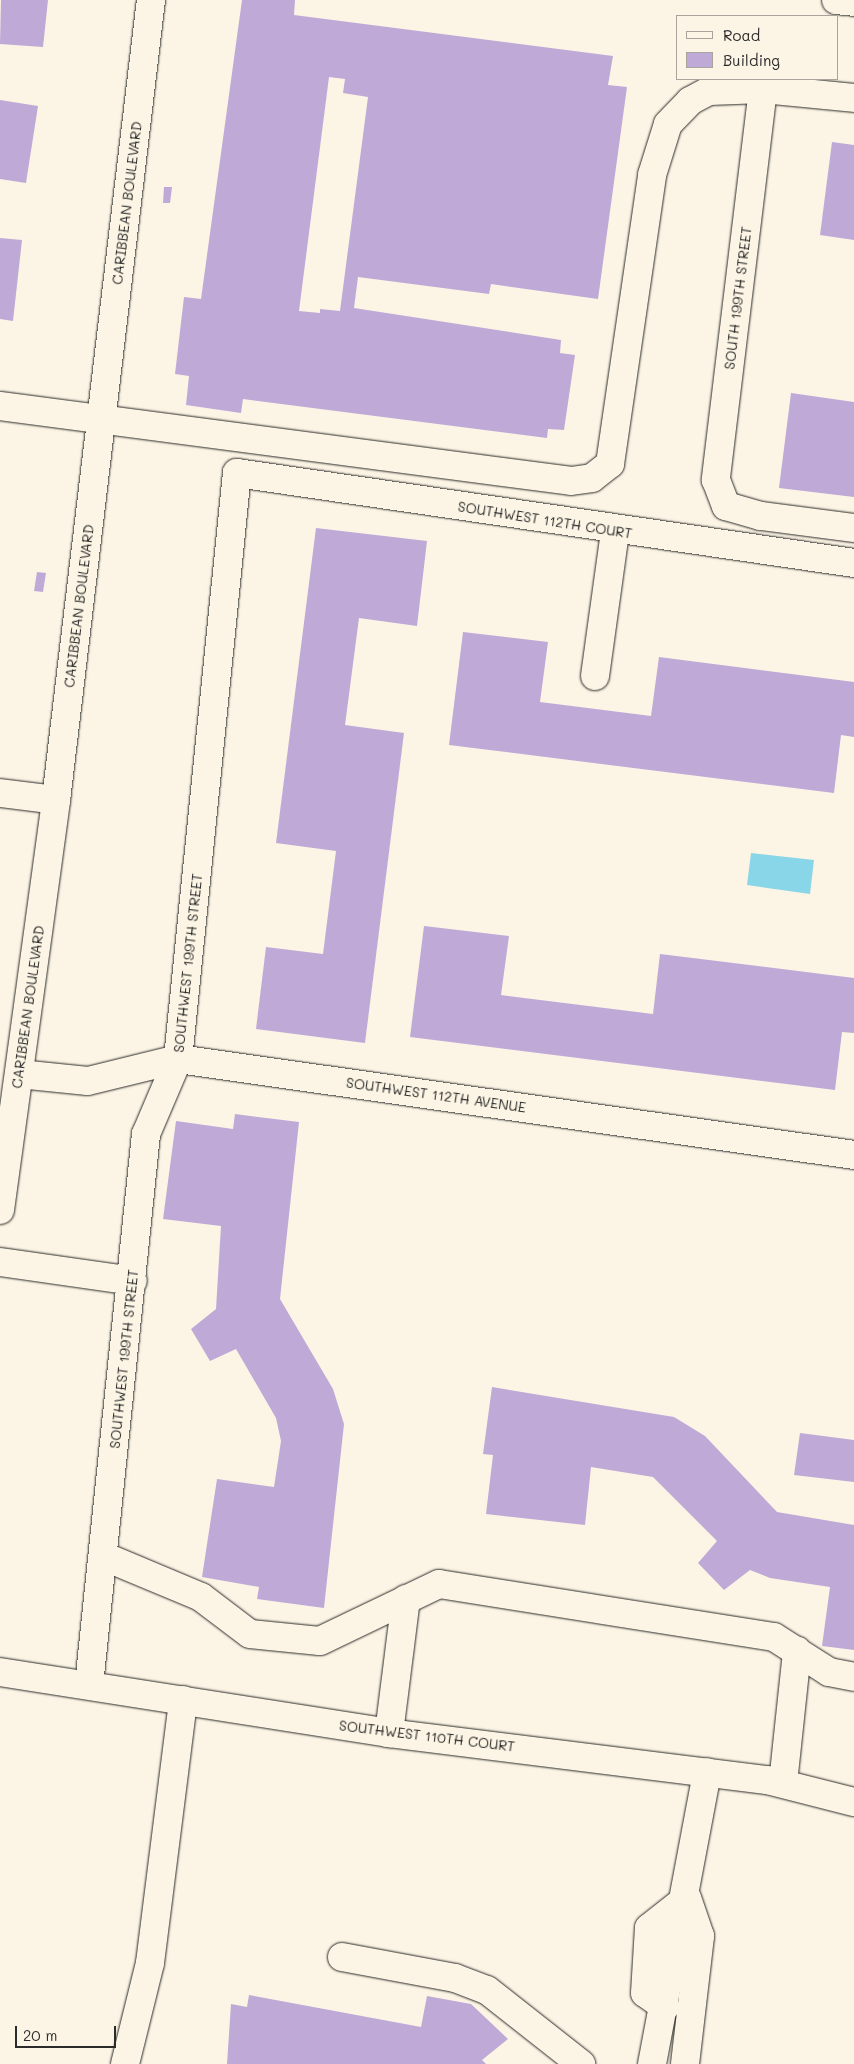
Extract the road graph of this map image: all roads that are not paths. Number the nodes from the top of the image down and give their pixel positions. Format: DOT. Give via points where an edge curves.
graph roads {
  1 [pos="151,0"];
  2 [pos="836,0"];
  3 [pos="854,2"];
  4 [pos="763,88"];
  5 [pos="854,98"];
  6 [pos="0,406"];
  7 [pos="102,419"];
  8 [pos="237,473"];
  9 [pos="854,528"];
  10 [pos="615,531"];
  11 [pos="854,563"];
  12 [pos="595,676"];
  13 [pos="0,793"];
  14 [pos="56,800"];
  15 [pos="178,1059"];
  16 [pos="19,1074"];
  17 [pos="854,1155"];
  18 [pos="0,1210"];
  19 [pos="0,1262"];
  20 [pos="133,1281"];
  21 [pos="103,1556"];
  22 [pos="406,1599"];
  23 [pos="797,1651"];
  24 [pos="0,1672"];
  25 [pos="854,1677"];
  26 [pos="90,1685"];
  27 [pos="183,1700"];
  28 [pos="389,1733"];
  29 [pos="707,1772"];
  30 [pos="783,1783"];
  31 [pos="854,1802"];
  32 [pos="687,1898"];
  33 [pos="342,1957"];
  34 [pos="125,2064"];
  35 [pos="581,2064"];
  36 [pos="652,2064"];
  37 [pos="685,2064"];
  1 -- 7 [label="street, CARIBBEAN BOULEVARD"];
  2 -- 3 [label="street"];
  4 -- 5 [label="street"];
  4 -- 7 [label="street" via="709,91 690,101 668,124 652,175 610,464 592,478 571,480"];
  4 -- 9 [label="street, SOUTH 199TH STREET" via="716,480 726,506 761,516"];
  6 -- 7 [label="street"];
  7 -- 14 [label="street, CARIBBEAN BOULEVARD"];
  8 -- 10 [label="street, SOUTHWEST 112TH COURT"];
  8 -- 15 [label="street, SOUTHWEST 199TH STREET"];
  10 -- 11 [label="street, SOUTHWEST 112TH COURT"];
  10 -- 12 [label="street"];
  13 -- 14 [label="street"];
  14 -- 16 [label="street, CARIBBEAN BOULEVARD"];
  15 -- 16 [label="street, SOUTHWEST 112TH AVENUE" via="88,1081"];
  15 -- 17 [label="street, SOUTHWEST 112TH AVENUE"];
  15 -- 20 [label="street, SOUTHWEST 199TH STREET" via="146,1134"];
  16 -- 18 [label="street, CARIBBEAN BOULEVARD"];
  19 -- 20 [label="street"];
  20 -- 21 [label="street, SOUTHWEST 199TH STREET"];
  21 -- 22 [label="street" via="201,1597 250,1634 320,1641"];
  21 -- 26 [label="street, SOUTHWEST 199TH STREET"];
  22 -- 23 [label="street" via="438,1584 774,1637"];
  22 -- 28 [label="street"];
  23 -- 25 [label="street" via="829,1672"];
  23 -- 30 [label="street"];
  24 -- 26 [label="street, SOUTHWEST 110TH COURT"];
  26 -- 27 [label="street, SOUTHWEST 110TH COURT"];
  27 -- 28 [label="street, SOUTHWEST 110TH COURT"];
  27 -- 34 [label="street" via="150,1963"];
  28 -- 29 [label="street, SOUTHWEST 110TH COURT"];
  29 -- 30 [label="street, SOUTHWEST 110TH COURT"];
  29 -- 32 [label="street"];
  30 -- 31 [label="street, SOUTHWEST 110TH COURT"];
  32 -- 36 [label="street" via="674,1936 665,2007"];
  32 -- 37 [label="street" via="700,1936"];
  33 -- 35 [label="street" via="455,1978 487,1990"];
}
